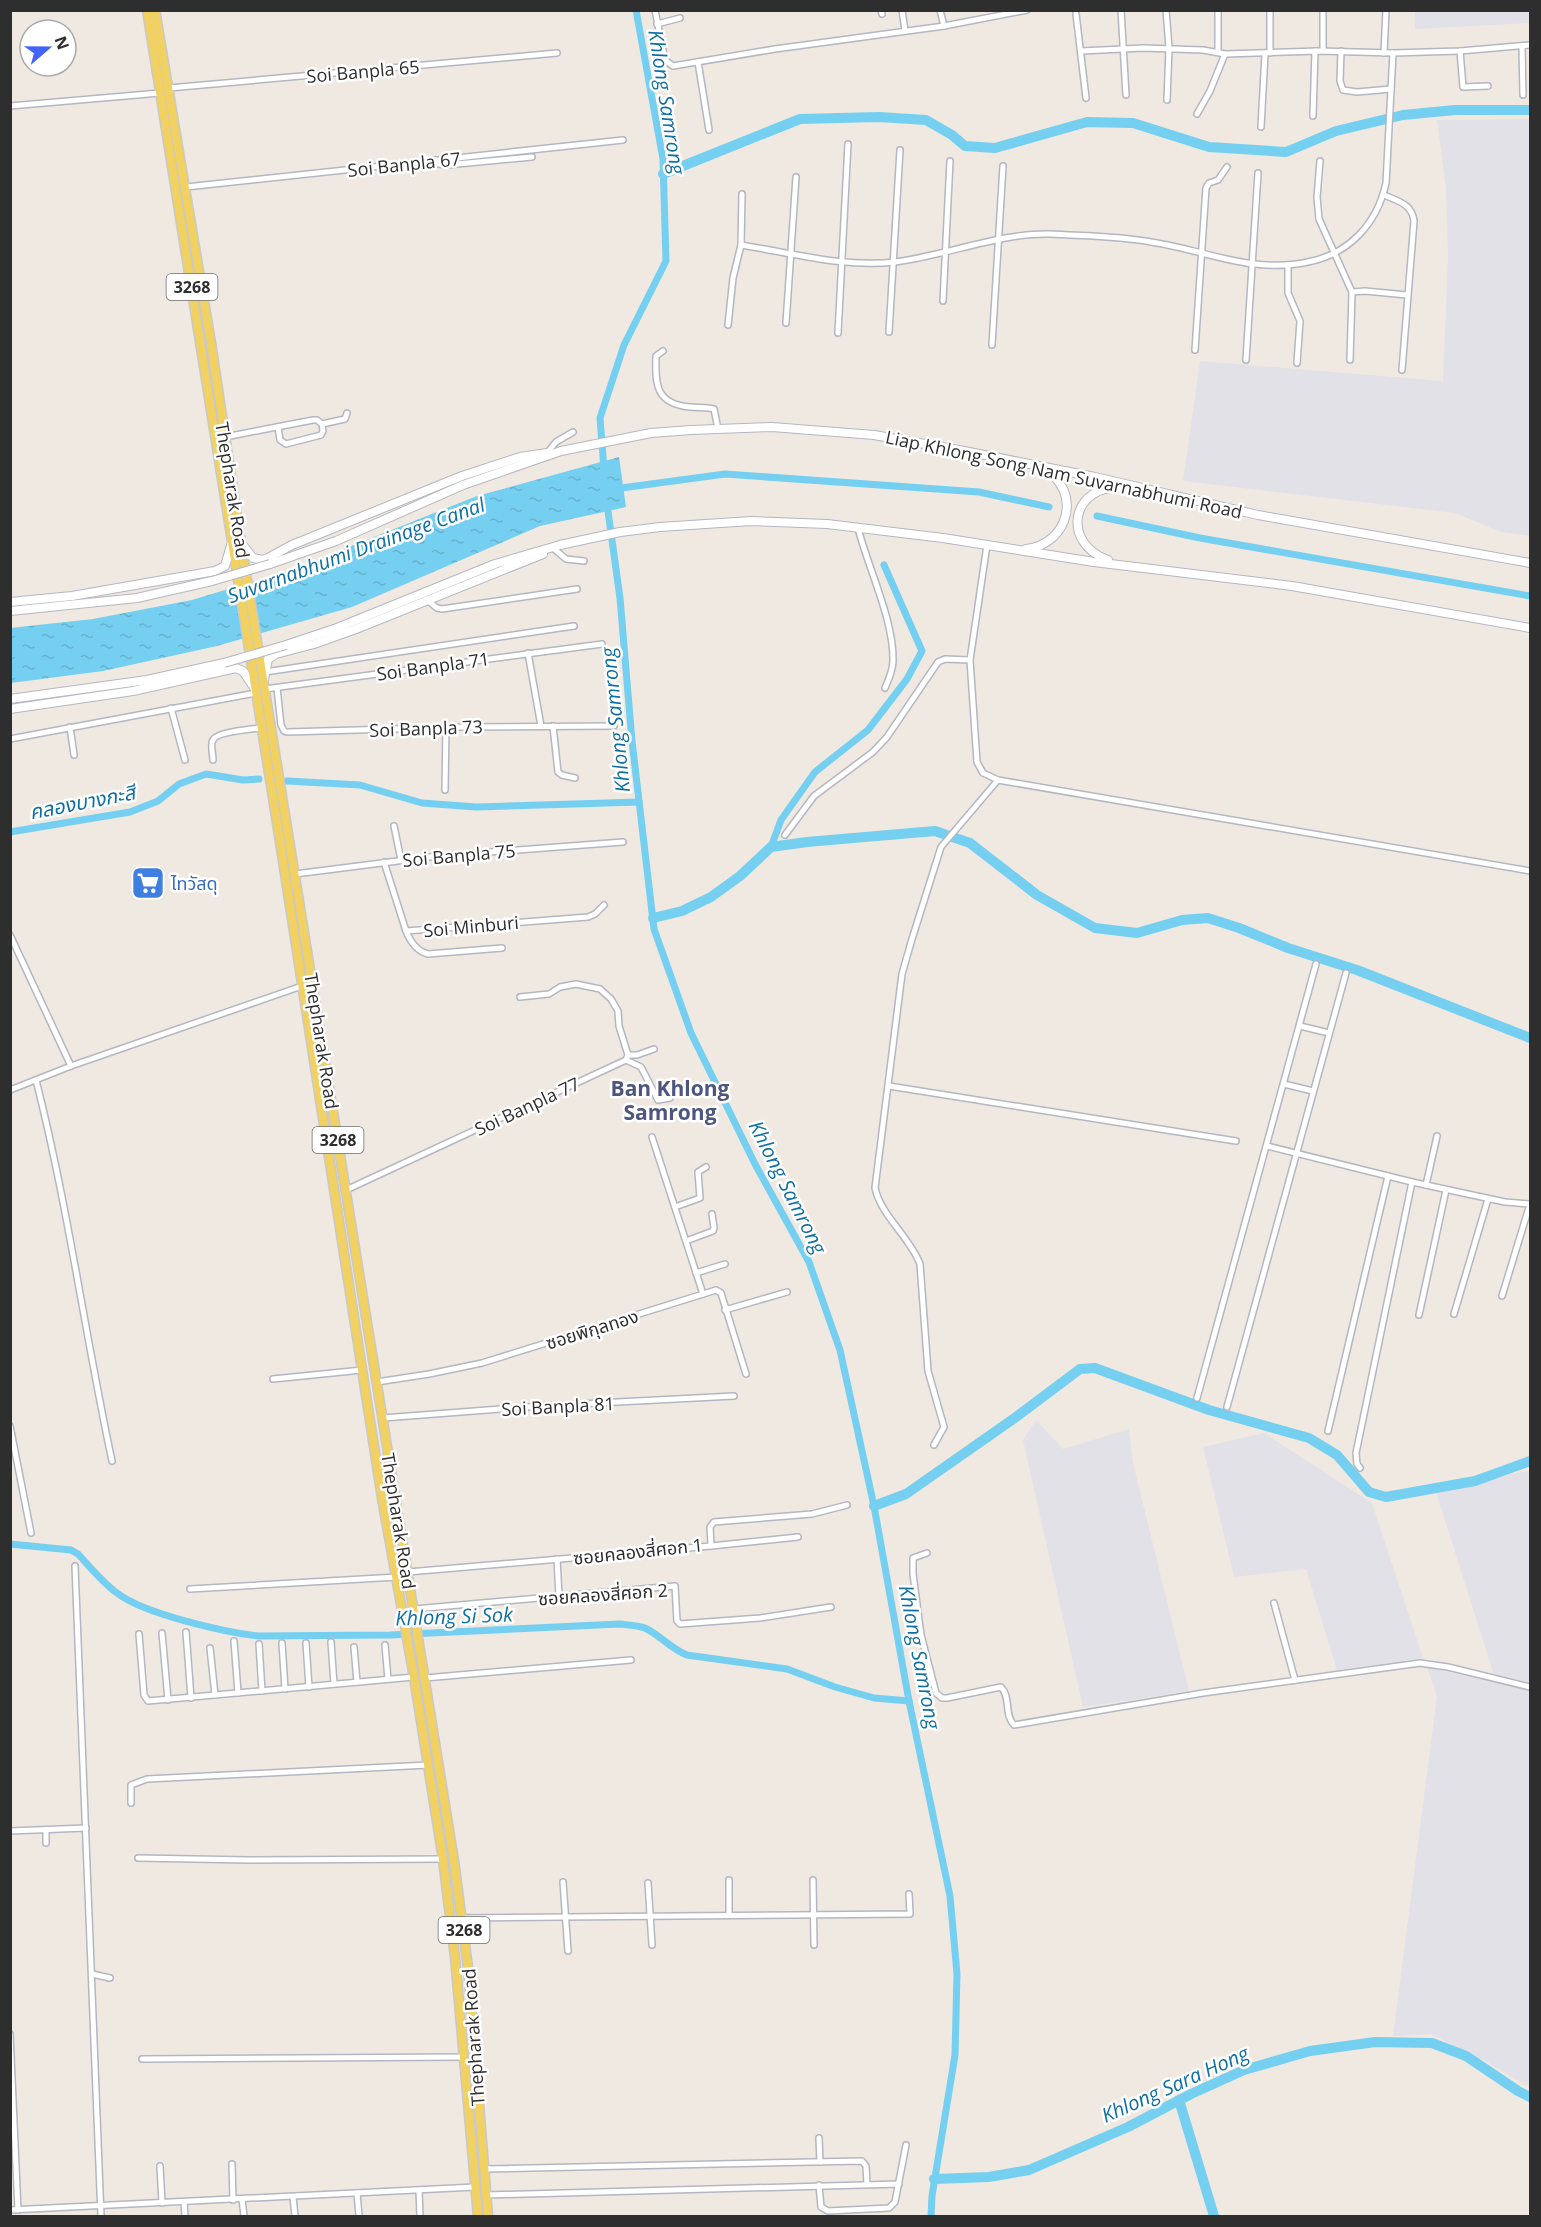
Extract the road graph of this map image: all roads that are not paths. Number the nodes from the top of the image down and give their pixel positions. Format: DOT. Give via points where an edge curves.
graph roads {
  1 [pos="147,10"];
  2 [pos="155,10"];
  3 [pos="655,10"];
  4 [pos="902,10"];
  5 [pos="940,10"];
  6 [pos="1027,10"];
  7 [pos="1121,10"];
  8 [pos="1166,10"];
  9 [pos="1218,10"];
  10 [pos="1270,10"];
  11 [pos="1323,10"];
  12 [pos="1386,10"];
  13 [pos="1076,14"];
  14 [pos="681,18"];
  15 [pos="657,24"];
  16 [pos="944,26"];
  17 [pos="905,31"];
  18 [pos="1530,45"];
  19 [pos="1522,46"];
  20 [pos="1168,48"];
  21 [pos="1123,49"];
  22 [pos="1081,51"];
  23 [pos="1315,51"];
  24 [pos="1323,51"];
  25 [pos="1341,51"];
  26 [pos="1460,51"];
  27 [pos="1218,52"];
  28 [pos="1384,52"];
  29 [pos="557,53"];
  30 [pos="1268,53"];
  31 [pos="1394,53"];
  32 [pos="1225,54"];
  33 [pos="698,62"];
  34 [pos="1488,86"];
  35 [pos="170,88"];
  36 [pos="1392,89"];
  37 [pos="160,93"];
  38 [pos="1524,94"];
  39 [pos="1126,95"];
  40 [pos="1086,98"];
  41 [pos="1167,100"];
  42 [pos="10,106"];
  43 [pos="1197,114"];
  44 [pos="1313,116"];
  45 [pos="1260,127"];
  46 [pos="709,130"];
  47 [pos="623,140"];
  48 [pos="848,144"];
  49 [pos="900,150"];
  50 [pos="532,157"];
  51 [pos="435,160"];
  52 [pos="950,161"];
  53 [pos="1320,161"];
  54 [pos="1003,166"];
  55 [pos="1227,167"];
  56 [pos="1258,173"];
  57 [pos="796,177"];
  58 [pos="186,187"];
  59 [pos="742,194"];
  60 [pos="1384,195"];
  61 [pos="997,241"];
  62 [pos="741,245"];
  63 [pos="791,252"];
  64 [pos="946,253"];
  65 [pos="1202,254"];
  66 [pos="1334,255"];
  67 [pos="842,262"];
  68 [pos="893,262"];
  69 [pos="1252,264"];
  70 [pos="1288,265"];
  71 [pos="1352,292"];
  72 [pos="1407,295"];
  73 [pos="943,301"];
  74 [pos="786,323"];
  75 [pos="728,325"];
  76 [pos="889,332"];
  77 [pos="838,333"];
  78 [pos="992,345"];
  79 [pos="1195,350"];
  80 [pos="663,351"];
  81 [pos="1246,360"];
  82 [pos="1350,360"];
  83 [pos="1297,363"];
  84 [pos="1402,370"];
  85 [pos="347,413"];
  86 [pos="322,424"];
  87 [pos="278,428"];
  88 [pos="718,429"];
  89 [pos="573,432"];
  90 [pos="225,437"];
  91 [pos="559,452"];
  92 [pos="547,453"];
  93 [pos="1029,463"];
  94 [pos="1162,493"];
  95 [pos="858,528"];
  96 [pos="241,543"];
  97 [pos="231,545"];
  98 [pos="560,545"];
  99 [pos="987,545"];
  100 [pos="1014,551"];
  101 [pos="584,561"];
  102 [pos="1530,563"];
  103 [pos="1120,565"];
  104 [pos="577,589"];
  105 [pos="427,600"];
  106 [pos="10,602"];
  107 [pos="10,611"];
  108 [pos="574,626"];
  109 [pos="1530,628"];
  110 [pos="602,644"];
  111 [pos="528,653"];
  112 [pos="970,660"];
  113 [pos="265,672"];
  114 [pos="264,686"];
  115 [pos="276,688"];
  116 [pos="885,688"];
  117 [pos="255,691"];
  118 [pos="10,699"];
  119 [pos="10,708"];
  120 [pos="171,708"];
  121 [pos="541,726"];
  122 [pos="553,726"];
  123 [pos="614,726"];
  124 [pos="70,727"];
  125 [pos="446,727"];
  126 [pos="261,728"];
  127 [pos="10,739"];
  128 [pos="74,755"];
  129 [pos="185,760"];
  130 [pos="213,760"];
  131 [pos="575,778"];
  132 [pos="998,780"];
  133 [pos="446,790"];
  134 [pos="394,826"];
  135 [pos="785,835"];
  136 [pos="623,842"];
  137 [pos="401,860"];
  138 [pos="384,862"];
  139 [pos="1530,871"];
  140 [pos="295,874"];
  141 [pos="603,905"];
  142 [pos="406,931"];
  143 [pos="10,935"];
  144 [pos="502,948"];
  145 [pos="1316,964"];
  146 [pos="1346,973"];
  147 [pos="302,986"];
  148 [pos="520,997"];
  149 [pos="1300,1026"];
  150 [pos="1329,1033"];
  151 [pos="654,1049"];
  152 [pos="627,1057"];
  153 [pos="71,1066"];
  154 [pos="36,1080"];
  155 [pos="1284,1084"];
  156 [pos="889,1086"];
  157 [pos="10,1090"];
  158 [pos="1313,1091"];
  159 [pos="670,1098"];
  160 [pos="1437,1136"];
  161 [pos="652,1137"];
  162 [pos="1236,1141"];
  163 [pos="1268,1146"];
  164 [pos="1296,1152"];
  165 [pos="706,1167"];
  166 [pos="1388,1176"];
  167 [pos="1412,1182"];
  168 [pos="1426,1185"];
  169 [pos="346,1190"];
  170 [pos="1446,1190"];
  171 [pos="1488,1198"];
  172 [pos="675,1207"];
  173 [pos="712,1214"];
  174 [pos="354,1241"];
  175 [pos="686,1241"];
  176 [pos="342,1244"];
  177 [pos="725,1264"];
  178 [pos="696,1274"];
  179 [pos="787,1292"];
  180 [pos="703,1294"];
  181 [pos="1502,1296"];
  182 [pos="725,1310"];
  183 [pos="1454,1314"];
  184 [pos="1419,1315"];
  185 [pos="362,1370"];
  186 [pos="746,1374"];
  187 [pos="273,1379"];
  188 [pos="377,1382"];
  189 [pos="734,1396"];
  190 [pos="1197,1398"];
  191 [pos="1227,1407"];
  192 [pos="383,1418"];
  193 [pos="10,1426"];
  194 [pos="1328,1431"];
  195 [pos="934,1445"];
  196 [pos="112,1461"];
  197 [pos="1360,1468"];
  198 [pos="847,1505"];
  199 [pos="31,1533"];
  200 [pos="798,1538"];
  201 [pos="711,1546"];
  202 [pos="927,1553"];
  203 [pos="557,1559"];
  204 [pos="75,1566"];
  205 [pos="408,1572"];
  206 [pos="397,1577"];
  207 [pos="190,1589"];
  208 [pos="560,1596"];
  209 [pos="1274,1603"];
  210 [pos="831,1606"];
  211 [pos="414,1609"];
  212 [pos="162,1632"];
  213 [pos="186,1632"];
  214 [pos="139,1634"];
  215 [pos="234,1641"];
  216 [pos="331,1642"];
  217 [pos="282,1643"];
  218 [pos="306,1643"];
  219 [pos="259,1644"];
  220 [pos="385,1645"];
  221 [pos="354,1647"];
  222 [pos="210,1648"];
  223 [pos="631,1660"];
  224 [pos="414,1677"];
  225 [pos="425,1678"];
  226 [pos="388,1679"];
  227 [pos="1295,1680"];
  228 [pos="357,1682"];
  229 [pos="334,1684"];
  230 [pos="309,1687"];
  231 [pos="1530,1687"];
  232 [pos="285,1689"];
  233 [pos="262,1691"];
  234 [pos="238,1693"];
  235 [pos="215,1695"];
  236 [pos="190,1698"];
  237 [pos="168,1700"];
  238 [pos="428,1765"];
  239 [pos="131,1803"];
  240 [pos="86,1828"];
  241 [pos="46,1830"];
  242 [pos="10,1832"];
  243 [pos="46,1843"];
  244 [pos="138,1858"];
  245 [pos="443,1859"];
  246 [pos="729,1880"];
  247 [pos="813,1880"];
  248 [pos="563,1882"];
  249 [pos="648,1883"];
  250 [pos="909,1894"];
  251 [pos="814,1914"];
  252 [pos="729,1915"];
  253 [pos="650,1916"];
  254 [pos="565,1917"];
  255 [pos="462,1918"];
  256 [pos="652,1945"];
  257 [pos="814,1945"];
  258 [pos="568,1951"];
  259 [pos="92,1974"];
  260 [pos="110,1978"];
  261 [pos="10,2034"];
  262 [pos="465,2057"];
  263 [pos="142,2059"];
  264 [pos="819,2138"];
  265 [pos="906,2145"];
  266 [pos="820,2162"];
  267 [pos="232,2164"];
  268 [pos="160,2166"];
  269 [pos="484,2169"];
  270 [pos="867,2184"];
  271 [pos="899,2184"];
  272 [pos="819,2185"];
  273 [pos="476,2187"];
  274 [pos="419,2190"];
  275 [pos="357,2193"];
  276 [pos="486,2195"];
  277 [pos="293,2197"];
  278 [pos="243,2199"];
  279 [pos="233,2200"];
  280 [pos="184,2202"];
  281 [pos="162,2204"];
  282 [pos="101,2207"];
  283 [pos="10,2210"];
  284 [pos="18,2210"];
  285 [pos="101,2217"];
  286 [pos="185,2217"];
  287 [pos="244,2217"];
  288 [pos="295,2217"];
  289 [pos="359,2217"];
  290 [pos="420,2217"];
  291 [pos="478,2217"];
  292 [pos="488,2217"];
  1 -- 37 [label="main road, Thepharak Road / 3268"];
  2 -- 35 [label="main road, Thepharak Road / 3268"];
  3 -- 15 [label="street"];
  4 -- 17 [label="street"];
  5 -- 16 [label="street"];
  6 -- 16 [label="street"];
  7 -- 21 [label="street"];
  8 -- 20 [label="street"];
  9 -- 27 [label="street"];
  10 -- 30 [label="street"];
  11 -- 24 [label="street"];
  12 -- 28 [label="street"];
  13 -- 22 [label="street"];
  14 -- 15 [label="street"];
  15 -- 33 [label="street" via="668,64"];
  16 -- 17 [label="street"];
  17 -- 33 [label="street"];
  18 -- 19 [label="street"];
  19 -- 26 [label="street"];
  19 -- 38 [label="street"];
  20 -- 21 [label="street"];
  20 -- 27 [label="street"];
  20 -- 41 [label="street"];
  21 -- 22 [label="street"];
  21 -- 39 [label="street"];
  22 -- 40 [label="street"];
  23 -- 24 [label="street"];
  23 -- 30 [label="street"];
  23 -- 44 [label="street"];
  24 -- 25 [label="street"];
  25 -- 28 [label="street"];
  25 -- 36 [label="street" via="1343,90"];
  26 -- 31 [label="street"];
  26 -- 34 [label="street" via="1463,87"];
  27 -- 32 [label="street"];
  28 -- 31 [label="street"];
  29 -- 35 [label="street, Soi Banpla 65"];
  30 -- 32 [label="street"];
  30 -- 45 [label="street"];
  31 -- 36 [label="street"];
  32 -- 43 [label="street"];
  33 -- 46 [label="street"];
  35 -- 58 [label="main road, Thepharak Road / 3268"];
  36 -- 60 [label="street"];
  37 -- 42 [label="street"];
  37 -- 97 [label="main road, Thepharak Road / 3268"];
  47 -- 51 [label="street, Soi Banpla 67"];
  48 -- 67 [label="street"];
  49 -- 68 [label="street"];
  50 -- 51 [label="street" via="447,165"];
  51 -- 58 [label="street, Soi Banpla 67"];
  52 -- 64 [label="street"];
  53 -- 66 [label="street" via="1317,207"];
  54 -- 61 [label="street"];
  55 -- 65 [label="street" via="1206,188"];
  56 -- 69 [label="street"];
  57 -- 63 [label="street"];
  58 -- 90 [label="main road, Thepharak Road / 3268"];
  59 -- 62 [label="street"];
  60 -- 66 [label="street" via="1367,227"];
  60 -- 72 [label="street" via="1408,206 1413,215"];
  61 -- 64 [label="street"];
  61 -- 65 [label="street" via="1050,234 1149,241"];
  61 -- 78 [label="street"];
  62 -- 63 [label="street"];
  62 -- 75 [label="street"];
  63 -- 67 [label="street"];
  63 -- 74 [label="street"];
  64 -- 68 [label="street"];
  64 -- 73 [label="street"];
  65 -- 69 [label="street"];
  65 -- 79 [label="street"];
  66 -- 70 [label="street"];
  66 -- 71 [label="street"];
  67 -- 68 [label="street"];
  67 -- 77 [label="street"];
  68 -- 76 [label="street"];
  69 -- 70 [label="street"];
  69 -- 81 [label="street"];
  70 -- 83 [label="street" via="1288,293 1300,321"];
  71 -- 72 [label="street"];
  71 -- 82 [label="street"];
  72 -- 84 [label="street"];
  80 -- 88 [label="street" via="657,354 656,365 660,394 687,407 714,409"];
  85 -- 86 [label="street" via="345,419"];
  86 -- 87 [label="street" via="313,420"];
  86 -- 87 [label="street" via="321,435 286,444 280,440"];
  87 -- 90 [label="street"];
  88 -- 91 [label="main road, Liap Khlong Song Nam Suvarnabhumi Road" via="651,433"];
  88 -- 93 [label="main road, Liap Khlong Song Nam Suvarnabhumi Road" via="772,427 874,435"];
  89 -- 92 [label="street"];
  90 -- 96 [label="main road, Thepharak Road / 3268"];
  91 -- 92 [label="main road"];
  91 -- 107 [label="main road, Liap Khlong Song Nam Suvarnabhumi Road, bridge" via="463,485 336,541 212,581 137,598"];
  92 -- 96 [label="main road" via="520,457 462,476 263,560 252,558"];
  93 -- 94 [label="main road, Liap Khlong Song Nam Suvarnabhumi Road"];
  93 -- 100 [label="main road" via="1057,480 1067,502 1066,514 1059,531 1047,543"];
  94 -- 102 [label="main road, Liap Khlong Song Nam Suvarnabhumi Road" via="1258,515"];
  94 -- 103 [label="main road" via="1110,487 1086,499 1077,525 1084,543 1096,556"];
  95 -- 98 [label="main road" via="782,521 660,527"];
  95 -- 99 [label="main road"];
  95 -- 116 [label="street" via="885,613 892,650 892,669"];
  96 -- 114 [label="main road, Thepharak Road / 3268, bridge"];
  97 -- 106 [label="main road" via="225,566 215,571 72,596"];
  97 -- 117 [label="main road, Thepharak Road / 3268, bridge"];
  98 -- 101 [label="street" via="567,559"];
  98 -- 105 [label="main road"];
  98 -- 118 [label="main road, bridge" via="495,564 338,628 224,663 147,680"];
  99 -- 100 [label="main road"];
  99 -- 112 [label="street"];
  100 -- 103 [label="main road"];
  103 -- 109 [label="main road" via="1292,586"];
  104 -- 105 [label="street" via="442,609"];
  105 -- 113 [label="main road" via="276,654 268,659"];
  108 -- 113 [label="street"];
  110 -- 111 [label="street, Soi Banpla 71"];
  111 -- 115 [label="street, Soi Banpla 71"];
  111 -- 121 [label="street"];
  112 -- 132 [label="street" via="977,762 983,773"];
  112 -- 135 [label="street" via="938,662 887,737 814,796"];
  113 -- 114 [label="main road"];
  114 -- 115 [label="street, Soi Banpla 71"];
  114 -- 140 [label="main road, Thepharak Road / 3268"];
  115 -- 125 [label="street, Soi Banpla 73" via="281,725 287,732"];
  117 -- 119 [label="main road" via="243,671 236,668 133,691"];
  117 -- 120 [label="street"];
  117 -- 126 [label="main road, Thepharak Road / 3268"];
  120 -- 124 [label="street"];
  120 -- 129 [label="street"];
  121 -- 122 [label="street, Soi Banpla 73"];
  121 -- 125 [label="street, Soi Banpla 73"];
  122 -- 123 [label="street, Soi Banpla 73"];
  122 -- 131 [label="street" via="558,772"];
  124 -- 127 [label="street"];
  124 -- 128 [label="street"];
  125 -- 133 [label="street"];
  126 -- 130 [label="street" via="214,737"];
  126 -- 147 [label="main road, Thepharak Road / 3268"];
  132 -- 139 [label="street"];
  132 -- 156 [label="street" via="941,847 902,974"];
  134 -- 137 [label="street"];
  136 -- 137 [label="street, Soi Banpla 75"];
  137 -- 138 [label="street, Soi Banpla 75"];
  138 -- 140 [label="street, Soi Banpla 75"];
  138 -- 142 [label="street, Soi Minburi"];
  140 -- 169 [label="main road, Thepharak Road / 3268"];
  141 -- 142 [label="street, Soi Minburi" via="588,917"];
  142 -- 144 [label="street" via="422,953"];
  143 -- 153 [label="street"];
  145 -- 149 [label="street"];
  146 -- 150 [label="street"];
  147 -- 153 [label="street"];
  147 -- 176 [label="main road, Thepharak Road / 3268"];
  148 -- 152 [label="street" via="552,993 576,984 600,990 618,1011"];
  149 -- 150 [label="street"];
  149 -- 155 [label="street"];
  150 -- 158 [label="street"];
  151 -- 152 [label="street, Soi Banpla 77"];
  152 -- 159 [label="street" via="641,1067 658,1100"];
  152 -- 169 [label="street, Soi Banpla 77"];
  153 -- 154 [label="street"];
  154 -- 157 [label="street"];
  154 -- 196 [label="street"];
  155 -- 158 [label="street"];
  155 -- 163 [label="street"];
  156 -- 162 [label="street"];
  156 -- 195 [label="street" via="875,1188 920,1264 927,1365 944,1427"];
  158 -- 164 [label="street"];
  160 -- 168 [label="street"];
  161 -- 172 [label="street"];
  163 -- 164 [label="street"];
  163 -- 190 [label="street"];
  164 -- 166 [label="street"];
  164 -- 191 [label="street"];
  165 -- 172 [label="street" via="698,1172 700,1198"];
  166 -- 167 [label="street"];
  166 -- 194 [label="street"];
  167 -- 168 [label="street"];
  167 -- 197 [label="street" via="1356,1453"];
  168 -- 170 [label="street"];
  169 -- 174 [label="main road, Thepharak Road / 3268"];
  170 -- 171 [label="street"];
  170 -- 184 [label="street"];
  171 -- 181 [label="street" via="1530,1204"];
  171 -- 183 [label="street"];
  172 -- 175 [label="street"];
  173 -- 175 [label="street" via="713,1231"];
  174 -- 176 [label="main road"];
  174 -- 188 [label="main road, Thepharak Road / 3268"];
  175 -- 178 [label="street"];
  176 -- 185 [label="main road, Thepharak Road / 3268"];
  177 -- 178 [label="street"];
  178 -- 180 [label="street"];
  179 -- 182 [label="street"];
  180 -- 182 [label="street" via="719,1291"];
  180 -- 188 [label="street, ซอยพิกุลทอง" via="482,1363"];
  182 -- 186 [label="street"];
  185 -- 187 [label="street"];
  185 -- 206 [label="main road, Thepharak Road / 3268"];
  188 -- 192 [label="main road, Thepharak Road / 3268"];
  189 -- 192 [label="street, Soi Banpla 81"];
  192 -- 205 [label="main road, Thepharak Road / 3268"];
  193 -- 199 [label="street"];
  198 -- 201 [label="street, ซอยคลองสี่ศอก 1" via="812,1514 714,1522 710,1527"];
  200 -- 201 [label="street"];
  201 -- 203 [label="street, ซอยคลองสี่ศอก 1"];
  202 -- 227 [label="street" via="913,1558 913,1574 921,1635 936,1693 947,1698 1001,1687 1014,1725"];
  203 -- 205 [label="street, ซอยคลองสี่ศอก 1"];
  203 -- 208 [label="street"];
  204 -- 240 [label="street"];
  205 -- 211 [label="main road, Thepharak Road / 3268"];
  206 -- 207 [label="street"];
  206 -- 224 [label="main road, Thepharak Road / 3268"];
  208 -- 210 [label="street, ซอยคลองสี่ศอก 2" via="675,1586 680,1624 760,1618"];
  208 -- 211 [label="street, ซอยคลองสี่ศอก 2"];
  209 -- 227 [label="street"];
  211 -- 225 [label="main road, Thepharak Road / 3268"];
  212 -- 237 [label="street"];
  213 -- 236 [label="street"];
  214 -- 237 [label="street" via="145,1699"];
  215 -- 234 [label="street"];
  216 -- 229 [label="street"];
  217 -- 232 [label="street"];
  218 -- 230 [label="street"];
  219 -- 233 [label="street"];
  220 -- 226 [label="street"];
  221 -- 228 [label="street"];
  222 -- 235 [label="street"];
  223 -- 225 [label="street"];
  224 -- 226 [label="street"];
  224 -- 238 [label="main road, Thepharak Road / 3268"];
  225 -- 255 [label="main road, Thepharak Road / 3268"];
  226 -- 228 [label="street"];
  227 -- 231 [label="street" via="1420,1663"];
  228 -- 229 [label="street"];
  229 -- 230 [label="street"];
  230 -- 232 [label="street"];
  232 -- 233 [label="street"];
  233 -- 234 [label="street"];
  234 -- 235 [label="street"];
  235 -- 236 [label="street"];
  236 -- 237 [label="street"];
  238 -- 239 [label="street" via="147,1779 131,1785"];
  238 -- 245 [label="main road, Thepharak Road / 3268"];
  240 -- 241 [label="street"];
  240 -- 259 [label="street"];
  241 -- 242 [label="street"];
  241 -- 243 [label="street"];
  244 -- 245 [label="street"];
  245 -- 262 [label="main road, Thepharak Road / 3268"];
  246 -- 252 [label="street"];
  247 -- 251 [label="street"];
  248 -- 254 [label="street"];
  249 -- 253 [label="street"];
  250 -- 251 [label="street" via="910,1914"];
  251 -- 252 [label="street"];
  251 -- 257 [label="street"];
  252 -- 253 [label="street"];
  253 -- 254 [label="street"];
  253 -- 256 [label="street"];
  254 -- 255 [label="street"];
  254 -- 258 [label="street"];
  255 -- 269 [label="main road, Thepharak Road / 3268"];
  259 -- 260 [label="street"];
  259 -- 282 [label="street"];
  261 -- 284 [label="street"];
  262 -- 263 [label="street"];
  262 -- 273 [label="main road, Thepharak Road / 3268"];
  264 -- 266 [label="street"];
  265 -- 271 [label="street"];
  266 -- 269 [label="street"];
  266 -- 270 [label="street" via="862,2161"];
  267 -- 279 [label="street"];
  268 -- 281 [label="street"];
  269 -- 276 [label="main road, Thepharak Road / 3268"];
  270 -- 271 [label="street"];
  270 -- 272 [label="street"];
  271 -- 272 [label="street" via="895,2202 889,2208 828,2211 821,2207"];
  272 -- 276 [label="street"];
  273 -- 274 [label="street"];
  273 -- 291 [label="main road, Thepharak Road / 3268"];
  274 -- 275 [label="street"];
  274 -- 290 [label="street"];
  275 -- 277 [label="street"];
  275 -- 289 [label="street"];
  276 -- 292 [label="main road, Thepharak Road / 3268"];
  277 -- 278 [label="street"];
  277 -- 288 [label="street"];
  278 -- 279 [label="street"];
  278 -- 287 [label="street"];
  279 -- 280 [label="street"];
  280 -- 281 [label="street"];
  280 -- 286 [label="street"];
  281 -- 282 [label="street"];
  282 -- 284 [label="street"];
  282 -- 285 [label="street"];
  283 -- 284 [label="street"];
}
